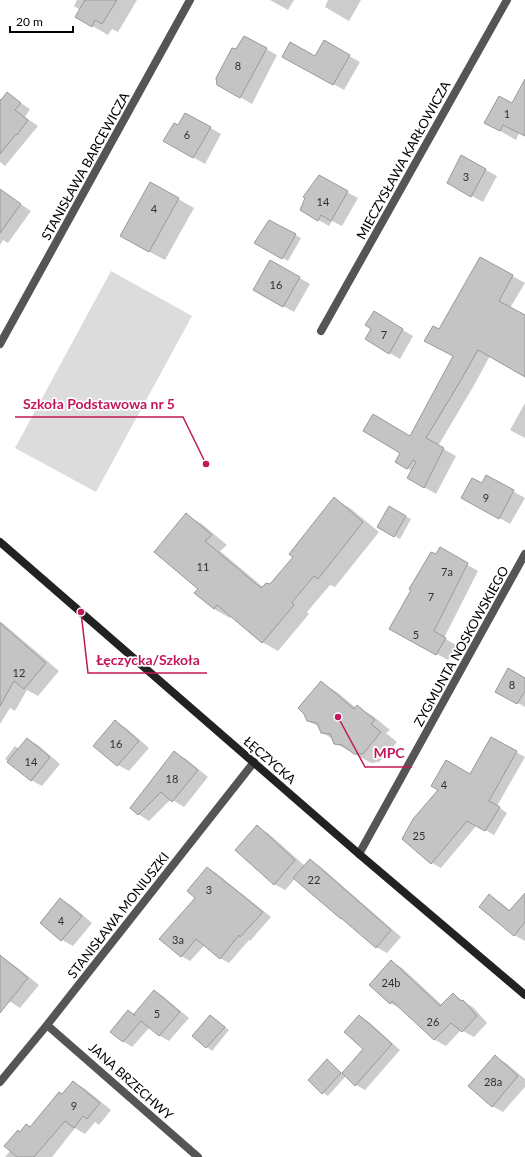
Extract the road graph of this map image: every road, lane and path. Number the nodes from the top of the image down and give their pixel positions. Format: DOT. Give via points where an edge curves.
graph roads {
  1 [pos="190,0"];
  2 [pos="507,0"];
  3 [pos="320,331"];
  4 [pos="0,344"];
  5 [pos="0,542"];
  6 [pos="525,554"];
  7 [pos="254,762"];
  8 [pos="359,854"];
  9 [pos="525,995"];
  10 [pos="47,1025"];
  11 [pos="0,1082"];
  12 [pos="198,1157"];
  1 -- 4 [label="street, STANISŁAWA BARCEWICZA"];
  2 -- 3 [label="street, MIECZYSŁAWA KARŁOWICZA"];
  5 -- 7 [label="street, ŁĘCZYCKA"];
  6 -- 8 [label="street, ZYGMUNTA NOSKOWSKIEGO"];
  7 -- 8 [label="street, ŁĘCZYCKA"];
  7 -- 10 [label="street, STANISŁAWA MONIUSZKI"];
  8 -- 9 [label="street, ŁĘCZYCKA"];
  10 -- 11 [label="street, STANISŁAWA MONIUSZKI"];
  10 -- 12 [label="street, JANA BRZECHWY"];
}
